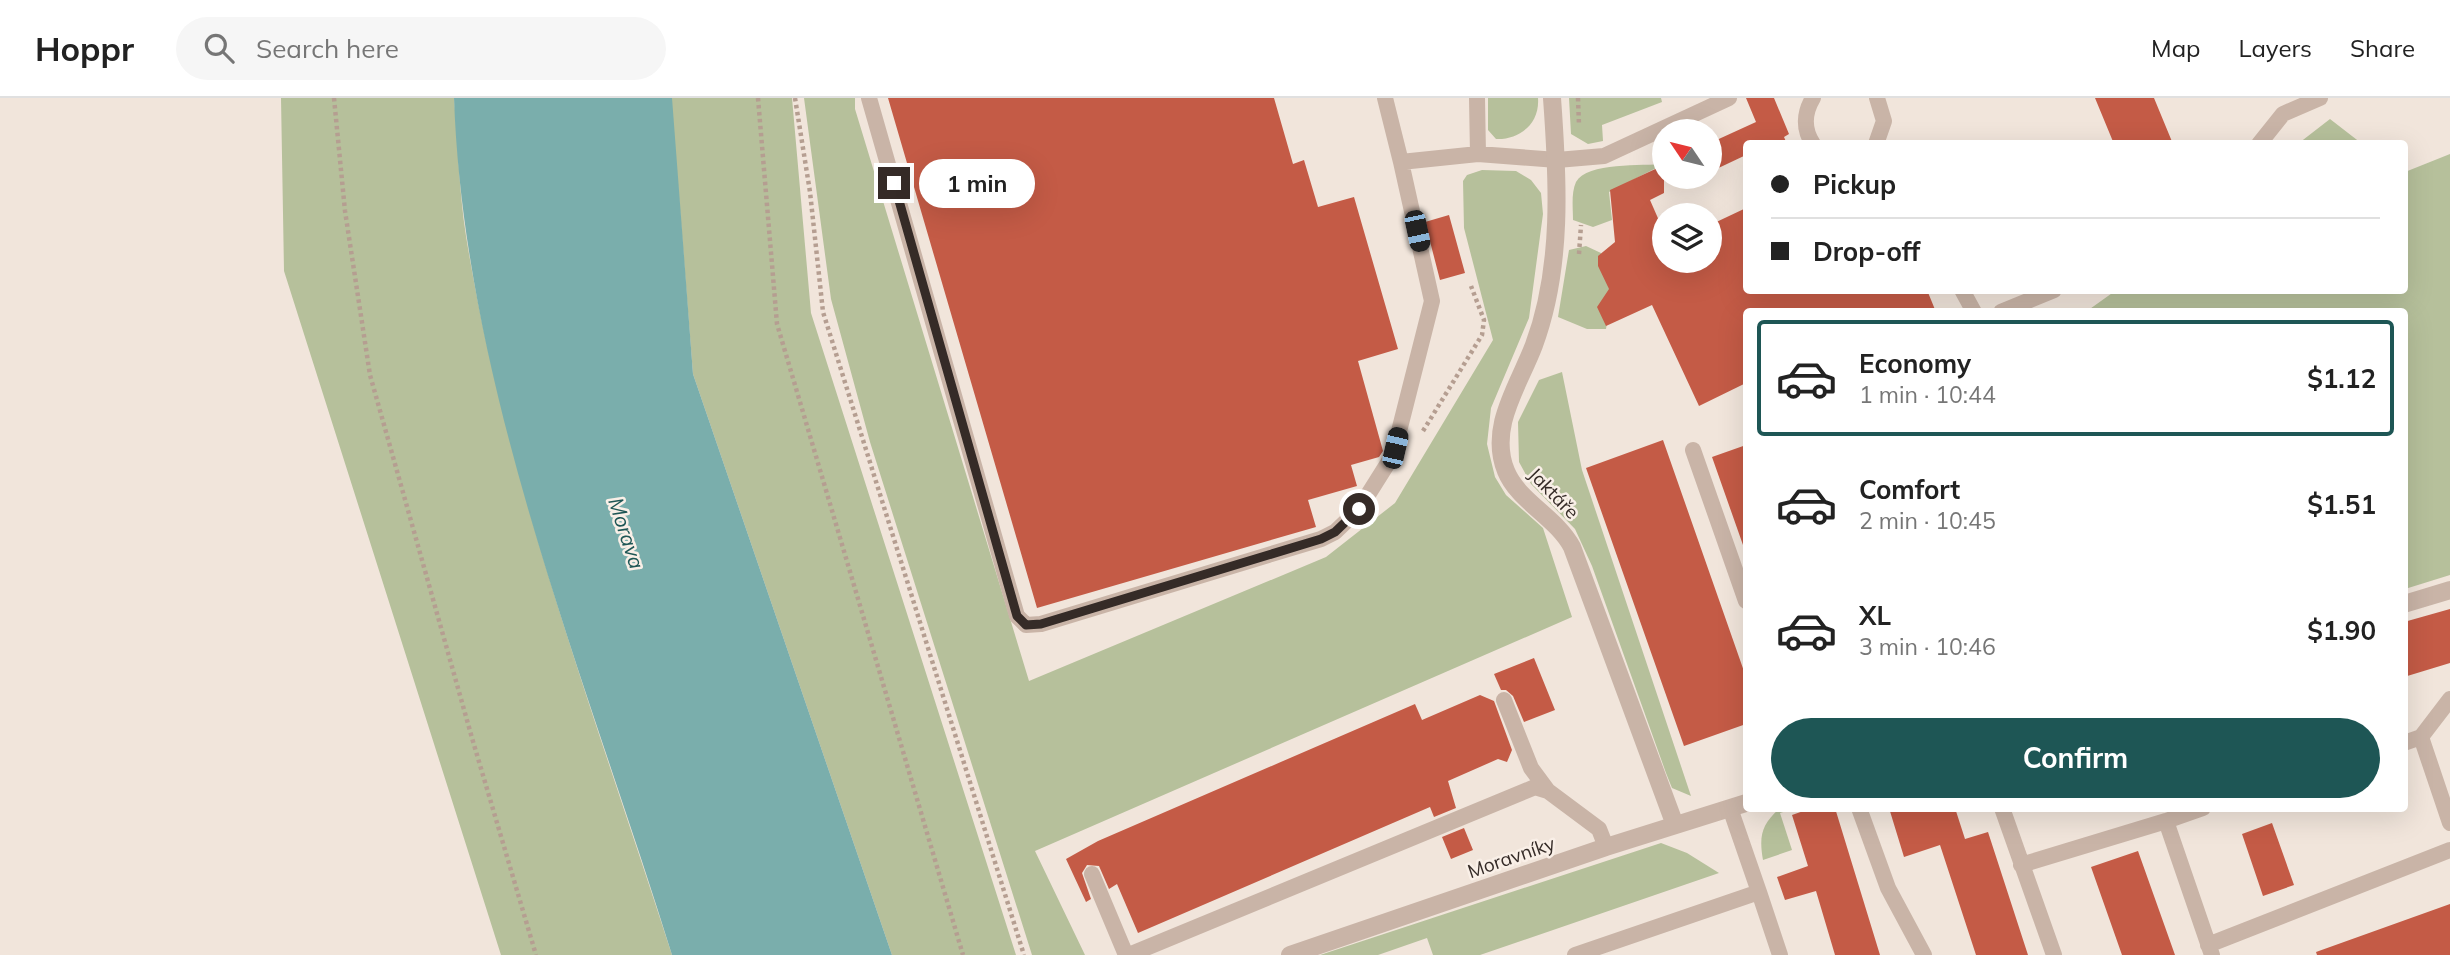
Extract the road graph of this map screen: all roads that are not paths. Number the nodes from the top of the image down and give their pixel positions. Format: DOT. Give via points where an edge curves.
graph roads {
  1 [pos="869,98"];
  2 [pos="1385,98"];
  3 [pos="1477,98"];
  4 [pos="1552,98"];
  5 [pos="1730,98"];
  6 [pos="1813,98"];
  7 [pos="1877,98"];
  8 [pos="2320,98"];
  9 [pos="1811,140"];
  10 [pos="1881,140"];
  11 [pos="2262,140"];
  12 [pos="1478,154"];
  13 [pos="1557,160"];
  14 [pos="1401,162"];
  15 [pos="2044,294"];
  16 [pos="2011,308"];
  17 [pos="1693,450"];
  18 [pos="2450,590"];
  19 [pos="1743,592"];
  20 [pos="2408,603"];
  21 [pos="2450,699"];
  22 [pos="1504,700"];
  23 [pos="2421,737"];
  24 [pos="2408,742"];
  25 [pos="1548,791"];
  26 [pos="1738,806"];
  27 [pos="1860,812"];
  28 [pos="2003,812"];
  29 [pos="2192,812"];
  30 [pos="2166,821"];
  31 [pos="2450,823"];
  32 [pos="1675,825"];
  33 [pos="1606,847"];
  34 [pos="2450,850"];
  35 [pos="2021,865"];
  36 [pos="1092,874"];
  37 [pos="1759,892"];
  38 [pos="2210,950"];
  39 [pos="1128,955"];
  40 [pos="1290,955"];
  41 [pos="1575,955"];
  42 [pos="1780,955"];
  43 [pos="1924,955"];
  44 [pos="2054,955"];
  1 -- 14 [label="lane" via="1017,616 1026,625 1321,539 1359,509 1395,448 1432,301"];
  2 -- 14 [label="lane"];
  3 -- 12 [label="lane"];
  4 -- 13 [label="street, Jaktáře"];
  5 -- 13 [label="lane" via="1604,156"];
  6 -- 9 [label="lane" via="1805,125"];
  7 -- 10 [label="lane" via="1883,113"];
  8 -- 11 [label="lane" via="2283,114"];
  12 -- 13 [label="lane"];
  12 -- 14 [label="lane"];
  13 -- 32 [label="street, Jaktáře" via="1556,236 1543,312 1504,414 1500,443 1507,473 1517,488 1572,547"];
  15 -- 16 [label="lane"];
  17 -- 19 [label="lane"];
  18 -- 20 [label="street"];
  21 -- 23 [label="lane"];
  22 -- 25 [label="lane" via="1531,768"];
  23 -- 24 [label="lane"];
  23 -- 31 [label="lane"];
  25 -- 33 [label="lane" via="1599,829"];
  25 -- 39 [label="lane" via="1535,787 1521,792"];
  26 -- 32 [label="street, Moravníky"];
  26 -- 37 [label="lane"];
  27 -- 43 [label="lane" via="1888,888"];
  28 -- 35 [label="lane"];
  29 -- 30 [label="lane"];
  30 -- 35 [label="lane"];
  30 -- 38 [label="lane"];
  32 -- 33 [label="street, Moravníky"];
  33 -- 40 [label="street, Moravníky"];
  34 -- 38 [label="lane"];
  35 -- 44 [label="lane"];
  36 -- 39 [label="lane"];
  37 -- 41 [label="lane"];
  37 -- 42 [label="lane"];
}
